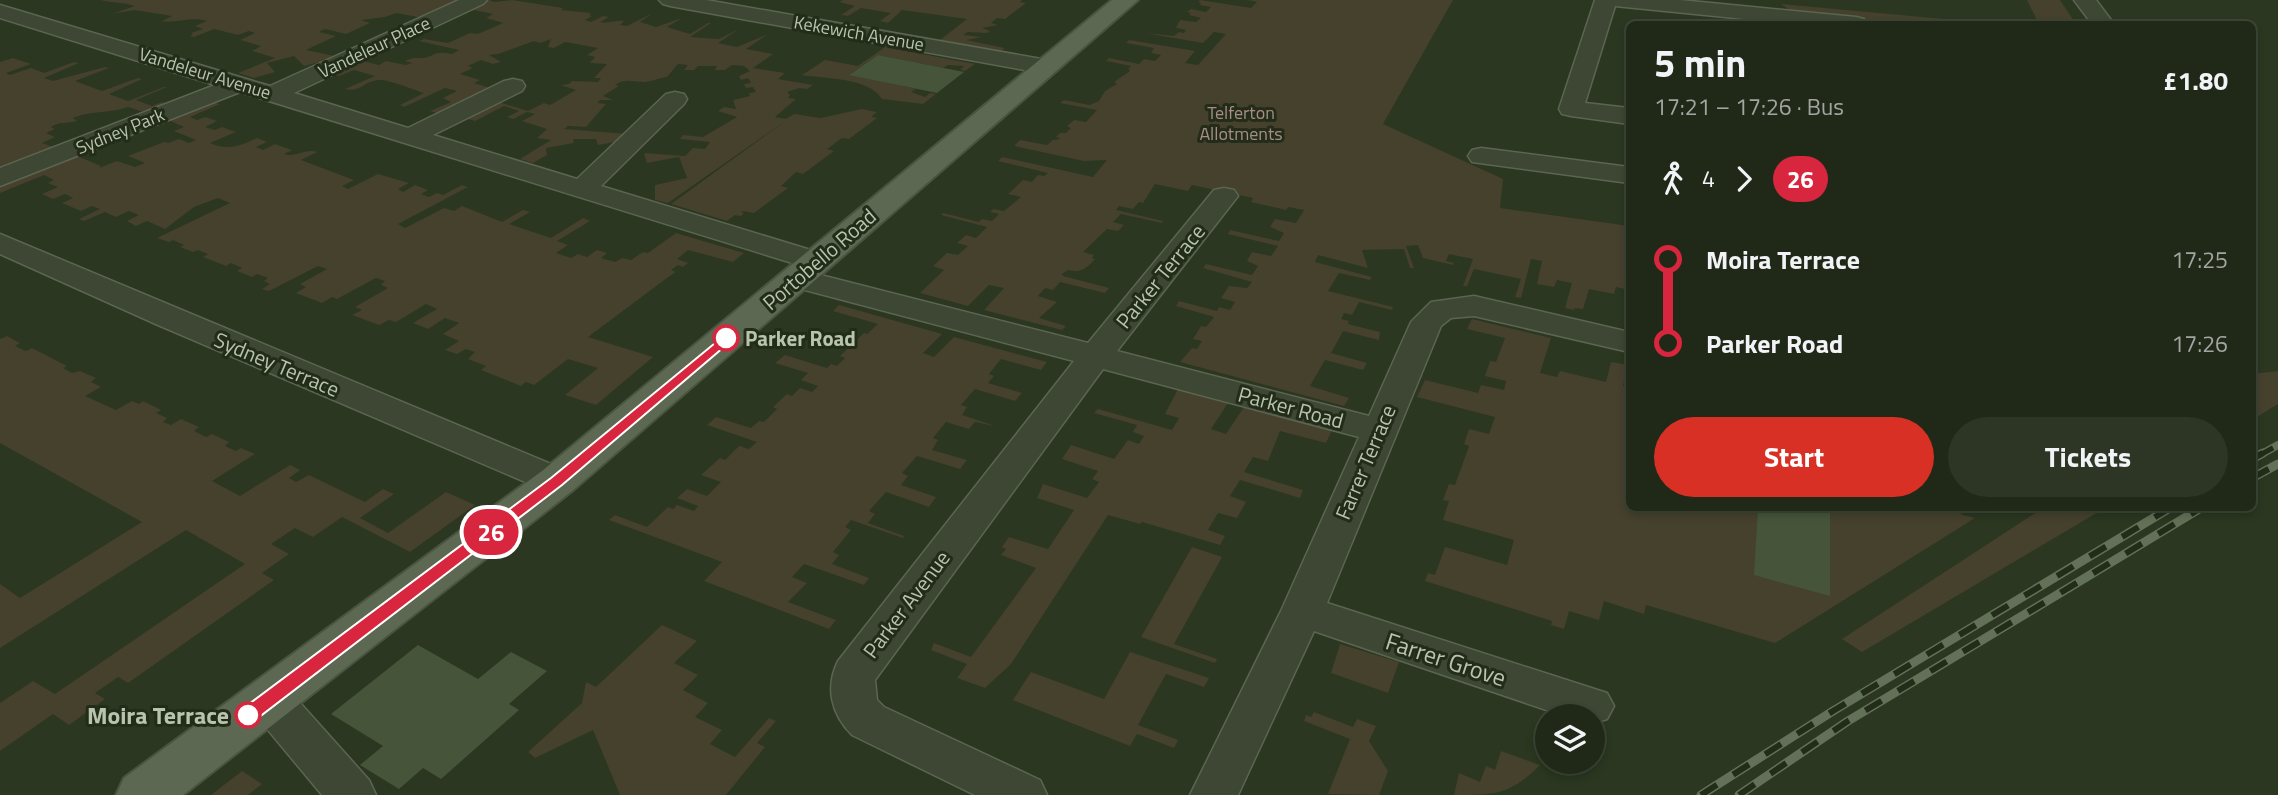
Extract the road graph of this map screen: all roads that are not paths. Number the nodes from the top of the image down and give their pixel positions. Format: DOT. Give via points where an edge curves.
graph roads {
  1 [pos="476,0"];
  2 [pos="670,0"];
  3 [pos="1126,0"];
  4 [pos="1606,0"];
  5 [pos="1616,0"];
  6 [pos="2085,0"];
  7 [pos="0,11"];
  8 [pos="1826,21"];
  9 [pos="2101,21"];
  10 [pos="1047,67"];
  11 [pos="239,84"];
  12 [pos="513,86"];
  13 [pos="272,94"];
  14 [pos="675,99"];
  15 [pos="1626,117"];
  16 [pos="1564,136"];
  17 [pos="409,137"];
  18 [pos="1481,156"];
  19 [pos="1626,173"];
  20 [pos="0,178"];
  21 [pos="582,189"];
  22 [pos="1224,196"];
  23 [pos="0,243"];
  24 [pos="806,270"];
  25 [pos="1626,341"];
  26 [pos="1095,356"];
  27 [pos="1379,430"];
  28 [pos="557,481"];
  29 [pos="1301,611"];
  30 [pos="270,699"];
  31 [pos="1585,704"];
  32 [pos="143,795"];
  33 [pos="352,795"];
  34 [pos="1023,795"];
  35 [pos="1214,795"];
  1 -- 13 [label="street, Vandeleur Place"];
  2 -- 10 [label="street, Kekewich Avenue"];
  3 -- 10 [label="main road, Portobello Road"];
  4 -- 16 [label="street"];
  5 -- 8 [label="street"];
  6 -- 9 [label="street"];
  7 -- 11 [label="street, Vandeleur Avenue"];
  10 -- 24 [label="main road, Portobello Road"];
  11 -- 13 [label="street, Vandeleur Avenue"];
  11 -- 20 [label="street, Sydney Park"];
  12 -- 17 [label="street"];
  13 -- 17 [label="street, Vandeleur Avenue"];
  14 -- 21 [label="street"];
  15 -- 16 [label="street"];
  16 -- 18 [label="street"];
  16 -- 19 [label="street"];
  17 -- 21 [label="street, Vandeleur Avenue"];
  21 -- 24 [label="street, Vandeleur Avenue"];
  22 -- 26 [label="street, Parker Terrace"];
  23 -- 28 [label="street, Sydney Terrace"];
  24 -- 26 [label="street, Parker Road"];
  24 -- 28 [label="main road, Portobello Road"];
  25 -- 27 [label="street, Farrer Terrace" via="1474,306 1442,309 1427,322"];
  26 -- 27 [label="street, Parker Road"];
  26 -- 34 [label="street, Parker Avenue" via="853,674 858,711 868,722"];
  27 -- 29 [label="street, Farrer Terrace"];
  28 -- 30 [label="main road, Portobello Road"];
  29 -- 31 [label="street, Farrer Grove"];
  29 -- 35 [label="street, Farrer Terrace"];
  30 -- 32 [label="main road, Portobello Road"];
  30 -- 33 [label="street"];
}
